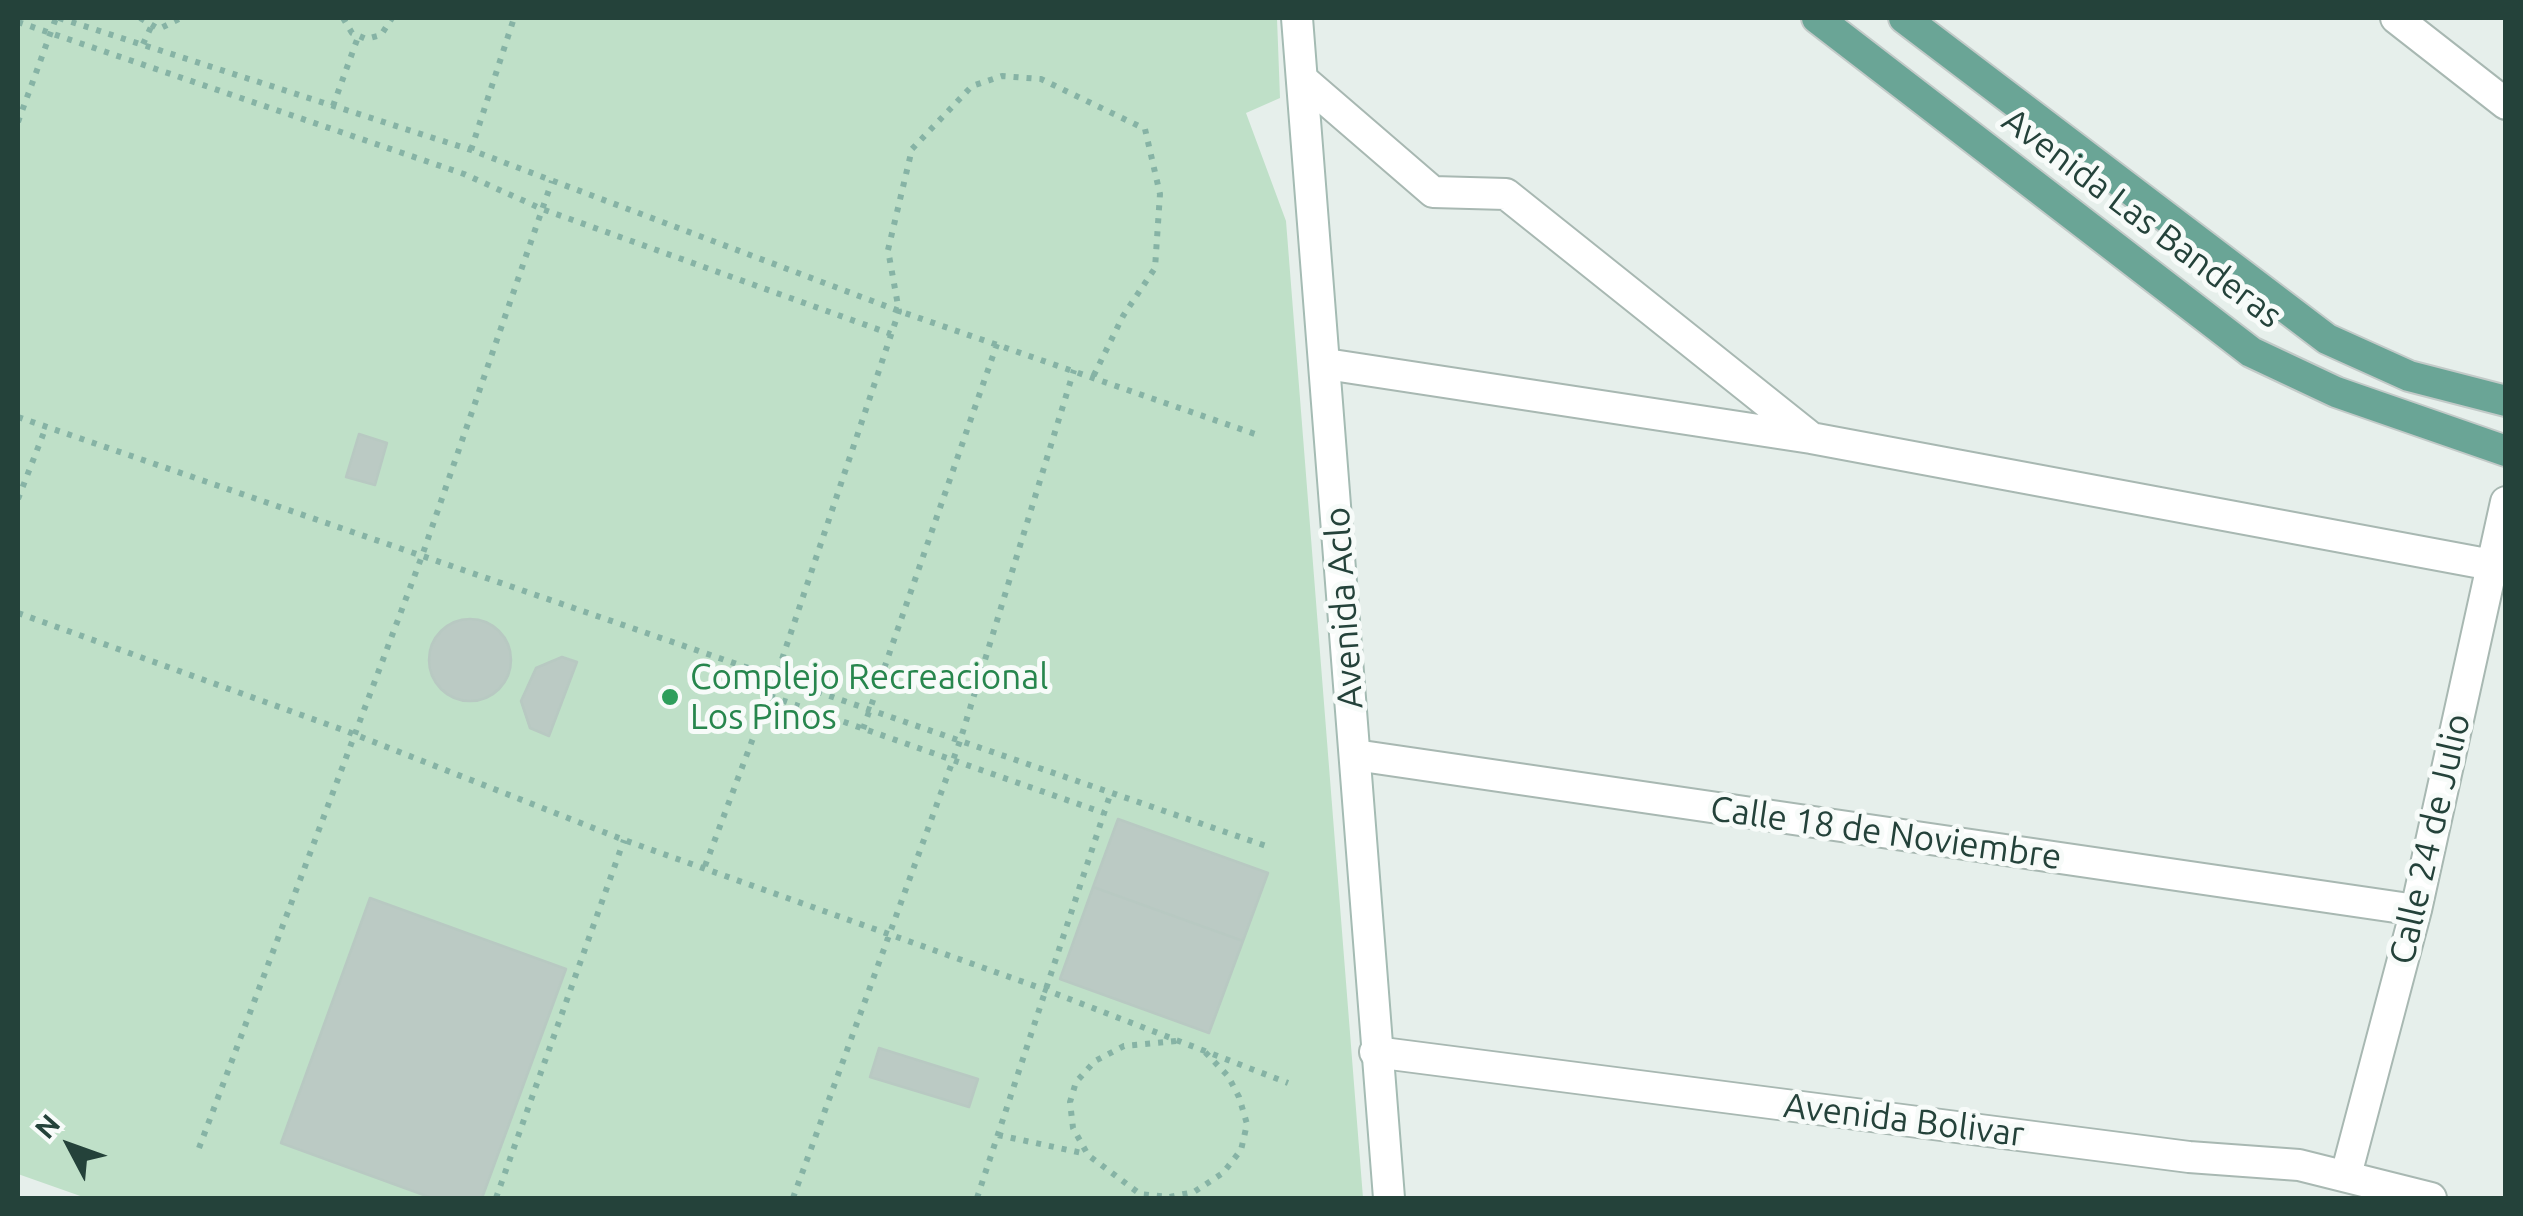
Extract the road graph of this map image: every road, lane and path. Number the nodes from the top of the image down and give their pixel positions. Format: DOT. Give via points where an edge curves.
graph roads {
  1 [pos="57,18"];
  2 [pos="140,18"];
  3 [pos="181,18"];
  4 [pos="343,18"];
  5 [pos="392,18"];
  6 [pos="514,18"];
  7 [pos="1297,18"];
  8 [pos="1817,18"];
  9 [pos="1904,18"];
  10 [pos="2396,18"];
  11 [pos="18,22"];
  12 [pos="151,27"];
  13 [pos="50,33"];
  14 [pos="358,37"];
  15 [pos="143,44"];
  16 [pos="1302,79"];
  17 [pos="2506,104"];
  18 [pos="332,106"];
  19 [pos="18,122"];
  20 [pos="471,150"];
  21 [pos="552,181"];
  22 [pos="542,210"];
  23 [pos="899,311"];
  24 [pos="892,334"];
  25 [pos="996,344"];
  26 [pos="1326,364"];
  27 [pos="1074,370"];
  28 [pos="1093,377"];
  29 [pos="2506,401"];
  30 [pos="18,417"];
  31 [pos="46,427"];
  32 [pos="1254,434"];
  33 [pos="1811,438"];
  34 [pos="2506,451"];
  35 [pos="18,499"];
  36 [pos="2506,502"];
  37 [pos="422,556"];
  38 [pos="2492,565"];
  39 [pos="18,613"];
  40 [pos="776,678"];
  41 [pos="770,696"];
  42 [pos="869,709"];
  43 [pos="863,728"];
  44 [pos="356,734"];
  45 [pos="960,740"];
  46 [pos="1355,755"];
  47 [pos="953,760"];
  48 [pos="1111,792"];
  49 [pos="1104,813"];
  50 [pos="624,840"];
  51 [pos="1272,848"];
  52 [pos="705,866"];
  53 [pos="2416,910"];
  54 [pos="889,936"];
  55 [pos="1046,990"];
  56 [pos="1178,1041"];
  57 [pos="1203,1050"];
  58 [pos="1375,1052"];
  59 [pos="1288,1083"];
  60 [pos="998,1134"];
  61 [pos="200,1148"];
  62 [pos="1088,1155"];
  63 [pos="2346,1175"];
  64 [pos="2382,1192"];
  65 [pos="496,1198"];
  66 [pos="793,1198"];
  67 [pos="977,1198"];
  68 [pos="1389,1198"];
  69 [pos="2431,1198"];
  1 -- 13 [label="path"];
  1 -- 15 [label="path"];
  2 -- 12 [label="path"];
  3 -- 12 [label="path" via="167,28"];
  4 -- 14 [label="path"];
  5 -- 14 [label="path" via="381,35"];
  6 -- 20 [label="path"];
  7 -- 16 [label="street, Avenida Aclo"];
  8 -- 34 [label="main road, Avenida Las Banderas" via="2250,352 2336,392"];
  9 -- 29 [label="main road, Avenida Las Banderas" via="2328,339 2409,376"];
  10 -- 17 [label="street"];
  11 -- 13 [label="path"];
  12 -- 15 [label="path"];
  13 -- 19 [label="path"];
  13 -- 22 [label="path" via="464,174"];
  14 -- 18 [label="path"];
  15 -- 18 [label="path"];
  16 -- 26 [label="street, Avenida Aclo"];
  16 -- 33 [label="street" via="1433,192 1506,194"];
  18 -- 20 [label="path"];
  20 -- 21 [label="path"];
  21 -- 22 [label="path"];
  21 -- 23 [label="path"];
  22 -- 24 [label="path"];
  22 -- 37 [label="path"];
  23 -- 24 [label="path"];
  23 -- 25 [label="path"];
  23 -- 28 [label="path" via="888,250 912,150 972,86 1002,76 1041,79 1145,129 1160,194 1155,268"];
  24 -- 40 [label="path"];
  25 -- 27 [label="path"];
  25 -- 42 [label="path"];
  26 -- 33 [label="street"];
  26 -- 46 [label="street, Avenida Aclo"];
  27 -- 28 [label="path"];
  27 -- 45 [label="path"];
  28 -- 32 [label="path"];
  30 -- 31 [label="path"];
  31 -- 35 [label="path"];
  31 -- 37 [label="path"];
  33 -- 38 [label="street"];
  36 -- 38 [label="street, Calle 24 de Julio"];
  37 -- 40 [label="path"];
  37 -- 44 [label="path"];
  38 -- 53 [label="street, Calle 24 de Julio"];
  39 -- 44 [label="path"];
  40 -- 41 [label="path"];
  40 -- 42 [label="path"];
  41 -- 43 [label="path"];
  41 -- 52 [label="path"];
  42 -- 43 [label="path"];
  42 -- 45 [label="path"];
  43 -- 47 [label="path"];
  44 -- 50 [label="path"];
  44 -- 61 [label="path"];
  45 -- 47 [label="path"];
  45 -- 48 [label="path"];
  46 -- 53 [label="street, Calle 18 de Noviembre"];
  46 -- 58 [label="street, Avenida Aclo"];
  47 -- 49 [label="path"];
  47 -- 54 [label="path"];
  48 -- 49 [label="path"];
  48 -- 51 [label="path"];
  49 -- 55 [label="path"];
  50 -- 52 [label="path"];
  50 -- 65 [label="path"];
  52 -- 54 [label="path"];
  53 -- 63 [label="street, Calle 24 de Julio"];
  54 -- 55 [label="path"];
  54 -- 66 [label="path"];
  55 -- 56 [label="path"];
  55 -- 60 [label="path"];
  56 -- 57 [label="path"];
  56 -- 62 [label="path" via="1124,1046 1095,1061 1076,1082 1072,1128"];
  57 -- 59 [label="path"];
  57 -- 62 [label="path" via="1228,1076 1247,1124 1241,1150 1223,1173 1194,1192 1140,1194"];
  58 -- 63 [label="street, Avenida Bolivar"];
  58 -- 68 [label="street, Avenida Aclo"];
  60 -- 62 [label="path"];
  60 -- 67 [label="path"];
  63 -- 64 [label="street, Avenida Bolivar"];
  64 -- 69 [label="street, Avenida Bolivar"];
}
